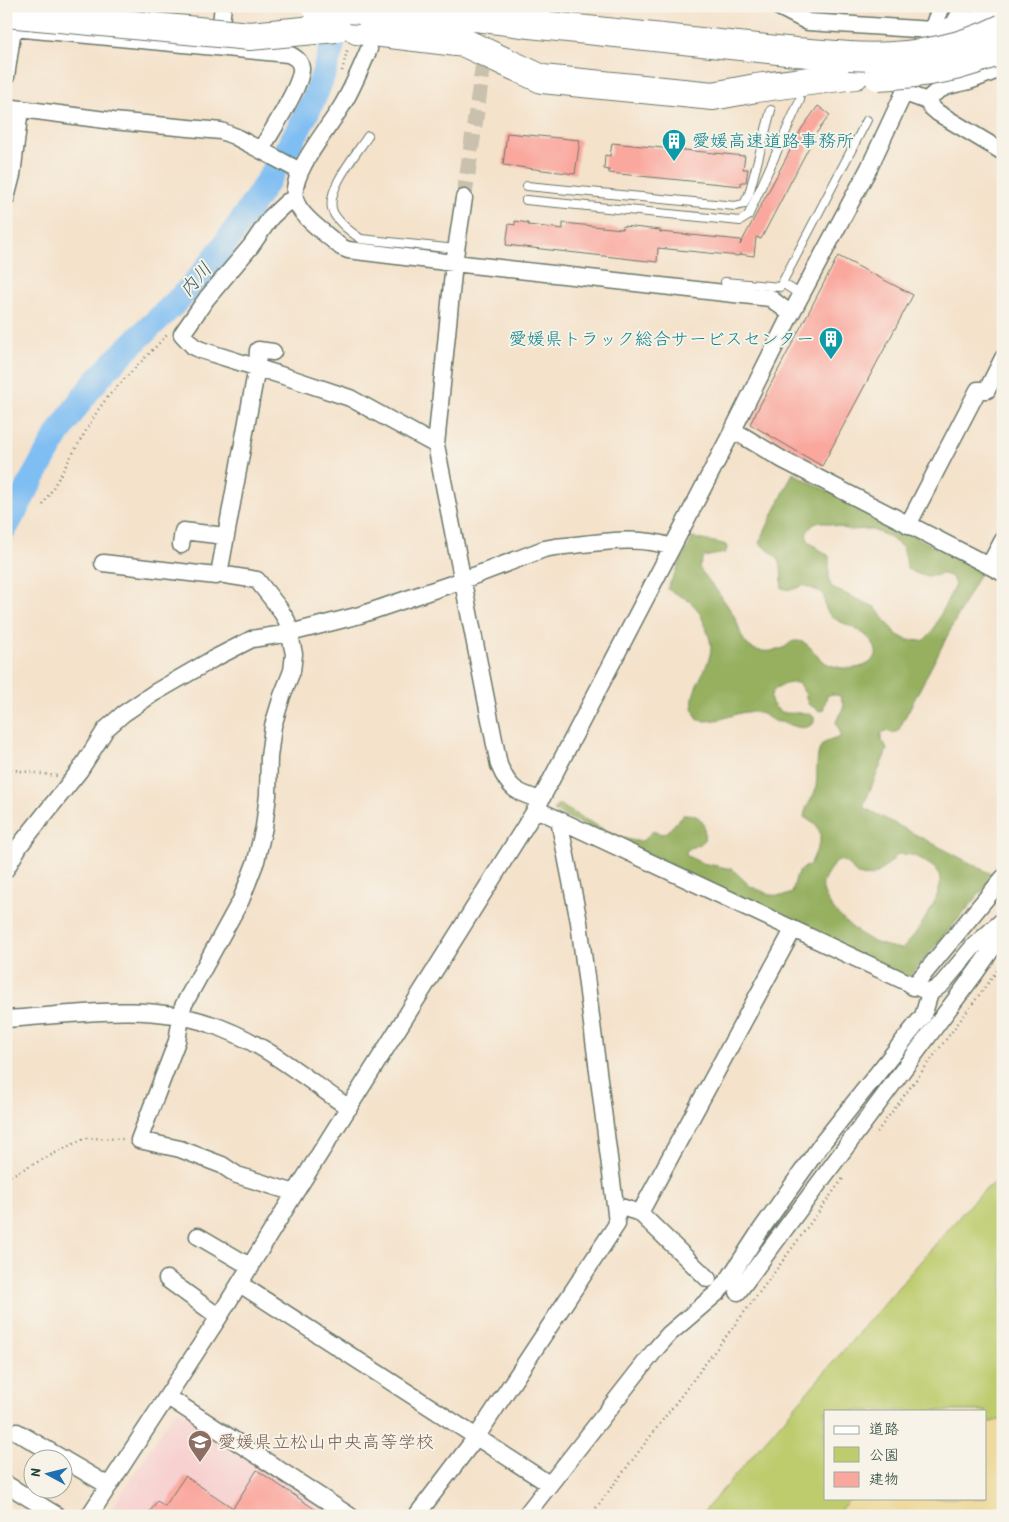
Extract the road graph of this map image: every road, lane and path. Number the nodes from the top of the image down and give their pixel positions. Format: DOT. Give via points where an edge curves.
graph roads {
  1 [pos="24,6"];
  2 [pos="107,6"];
  3 [pos="223,6"];
  4 [pos="315,6"];
  5 [pos="777,6"];
  6 [pos="941,6"];
  7 [pos="964,6"];
  8 [pos="393,7"];
  9 [pos="1003,9"];
  10 [pos="8,23"];
  11 [pos="1003,28"];
  12 [pos="942,29"];
  13 [pos="354,33"];
  14 [pos="219,47"];
  15 [pos="1003,49"];
  16 [pos="852,66"];
  17 [pos="1003,68"];
  18 [pos="342,72"];
  19 [pos="6,77"];
  20 [pos="905,93"];
  21 [pos="800,100"];
  22 [pos="927,101"];
  23 [pos="13,108"];
  24 [pos="771,110"];
  25 [pos="868,120"];
  26 [pos="368,136"];
  27 [pos="264,151"];
  28 [pos="1003,152"];
  29 [pos="297,169"];
  30 [pos="527,186"];
  31 [pos="6,198"];
  32 [pos="464,198"];
  33 [pos="295,199"];
  34 [pos="526,200"];
  35 [pos="455,256"];
  36 [pos="725,282"];
  37 [pos="782,284"];
  38 [pos="801,295"];
  39 [pos="791,314"];
  40 [pos="170,332"];
  41 [pos="273,352"];
  42 [pos="1003,358"];
  43 [pos="257,367"];
  44 [pos="733,430"];
  45 [pos="436,445"];
  46 [pos="43,505"];
  47 [pos="908,524"];
  48 [pos="225,536"];
  49 [pos="1003,540"];
  50 [pos="181,544"];
  51 [pos="672,547"];
  52 [pos="103,563"];
  53 [pos="996,570"];
  54 [pos="218,574"];
  55 [pos="463,580"];
  56 [pos="290,633"];
  57 [pos="6,769"];
  58 [pos="73,778"];
  59 [pos="538,804"];
  60 [pos="558,820"];
  61 [pos="6,869"];
  62 [pos="1003,878"];
  63 [pos="1003,920"];
  64 [pos="793,930"];
  65 [pos="1003,933"];
  66 [pos="913,987"];
  67 [pos="930,993"];
  68 [pos="181,1016"];
  69 [pos="6,1019"];
  70 [pos="349,1108"];
  71 [pos="140,1140"];
  72 [pos="6,1178"];
  73 [pos="295,1193"];
  74 [pos="615,1205"];
  75 [pos="640,1213"];
  76 [pos="198,1236"];
  77 [pos="251,1267"];
  78 [pos="708,1279"];
  79 [pos="167,1280"];
  80 [pos="240,1284"];
  81 [pos="738,1292"];
  82 [pos="220,1317"];
  83 [pos="168,1397"];
  84 [pos="17,1432"];
  85 [pos="477,1436"];
  86 [pos="6,1484"];
  87 [pos="550,1484"];
  88 [pos="109,1486"];
  89 [pos="58,1516"];
  90 [pos="89,1516"];
  91 [pos="350,1516"];
  92 [pos="416,1516"];
  93 [pos="525,1516"];
  1 -- 10 [label="street"];
  2 -- 13 [label="highway, bridge"];
  3 -- 14 [label="street"];
  4 -- 13 [label="highway, bridge"];
  5 -- 12 [label="street" via="808,22"];
  6 -- 12 [label="street"];
  7 -- 12 [label="street"];
  8 -- 13 [label="highway"];
  8 -- 16 [label="highway" via="796,52"];
  9 -- 12 [label="street" via="980,20"];
  10 -- 13 [label="highway, bridge" via="250,36"];
  10 -- 14 [label="street"];
  10 -- 19 [label="street"];
  11 -- 16 [label="highway, bridge" via="955,47 929,53 876,57"];
  12 -- 20 [label="street"];
  13 -- 16 [label="highway" via="465,43 542,79 713,96"];
  13 -- 18 [label="path"];
  13 -- 29 [label="street" via="342,105"];
  14 -- 27 [label="street" via="288,54 301,66 301,75"];
  15 -- 16 [label="highway, bridge" via="956,67 930,72 876,76"];
  17 -- 22 [label="street" via="941,88"];
  20 -- 22 [label="street"];
  20 -- 38 [label="street"];
  21 -- 34 [label="lane" via="748,216 740,221"];
  22 -- 28 [label="street" via="938,114"];
  23 -- 27 [label="street" via="207,129 234,136"];
  23 -- 31 [label="street" via="12,175"];
  24 -- 30 [label="lane" via="744,204 735,206"];
  25 -- 37 [label="lane"];
  26 -- 35 [label="lane" via="337,184 332,198 333,212 350,232 361,238"];
  27 -- 29 [label="street"];
  29 -- 33 [label="street"];
  32 -- 35 [label="street"];
  33 -- 35 [label="street" via="302,212 348,250"];
  33 -- 43 [label="street" via="271,217 182,334 201,350"];
  35 -- 39 [label="street" via="770,298"];
  35 -- 45 [label="street"];
  36 -- 37 [label="lane" via="780,288"];
  37 -- 38 [label="lane"];
  38 -- 39 [label="street"];
  39 -- 44 [label="street"];
  40 -- 46 [label="path" via="124,378 98,410"];
  41 -- 43 [label="street" via="258,350"];
  42 -- 47 [label="street" via="987,390 978,390"];
  43 -- 45 [label="street" via="350,398"];
  43 -- 48 [label="street"];
  44 -- 47 [label="street" via="783,460"];
  44 -- 51 [label="street"];
  45 -- 55 [label="street"];
  47 -- 53 [label="street"];
  48 -- 50 [label="street" via="183,531"];
  48 -- 54 [label="street"];
  49 -- 53 [label="street"];
  51 -- 55 [label="street" via="656,541 638,540 556,547"];
  51 -- 59 [label="street"];
  52 -- 54 [label="street"];
  54 -- 56 [label="street" via="257,580 280,608"];
  55 -- 56 [label="street" via="360,615"];
  55 -- 59 [label="street" via="500,764 514,790"];
  56 -- 58 [label="street" via="252,638 122,714 106,729"];
  56 -- 68 [label="street" via="294,654 292,670 273,726 264,827 256,860 240,900 187,997"];
  57 -- 58 [label="path"];
  58 -- 61 [label="street" via="20,845"];
  59 -- 60 [label="street"];
  59 -- 70 [label="street"];
  60 -- 64 [label="street"];
  60 -- 74 [label="street" via="579,922"];
  62 -- 66 [label="street"];
  63 -- 67 [label="street"];
  64 -- 66 [label="street"];
  64 -- 75 [label="street"];
  65 -- 81 [label="street"];
  66 -- 67 [label="street"];
  67 -- 87 [label="street" via="923,1016 823,1142 730,1277 718,1292 669,1334"];
  68 -- 69 [label="street" via="134,1012"];
  68 -- 70 [label="street" via="211,1024 245,1039"];
  68 -- 71 [label="street" via="177,1041"];
  70 -- 73 [label="street"];
  71 -- 72 [label="path" via="85,1138"];
  71 -- 73 [label="street" via="180,1150 222,1165 237,1175"];
  73 -- 77 [label="street"];
  74 -- 75 [label="street"];
  74 -- 85 [label="street" via="617,1224"];
  75 -- 78 [label="street"];
  76 -- 77 [label="street"];
  77 -- 80 [label="street"];
  79 -- 82 [label="street"];
  80 -- 82 [label="street"];
  80 -- 85 [label="street"];
  82 -- 83 [label="street"];
  83 -- 88 [label="street"];
  83 -- 91 [label="street"];
  84 -- 88 [label="street"];
  85 -- 87 [label="street"];
  85 -- 92 [label="street"];
  86 -- 89 [label="street"];
  87 -- 93 [label="street"];
  88 -- 90 [label="street"];
}
